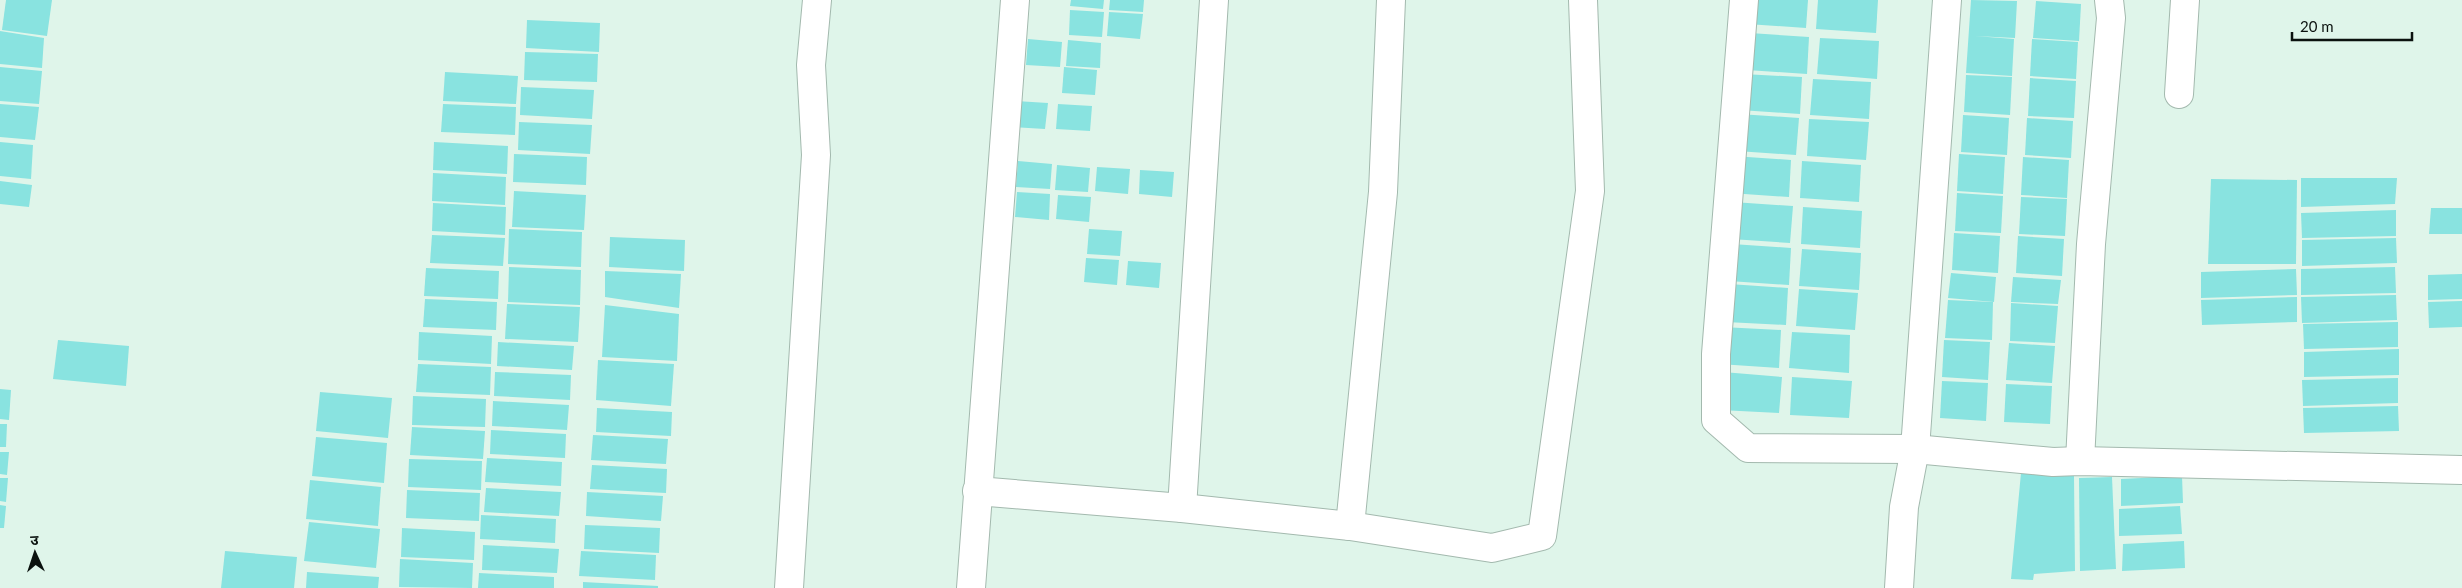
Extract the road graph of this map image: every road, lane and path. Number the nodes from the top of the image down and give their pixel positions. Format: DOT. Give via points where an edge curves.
graph roads {
  1 [pos="817,0"];
  2 [pos="1015,0"];
  3 [pos="1214,0"];
  4 [pos="1391,0"];
  5 [pos="1583,0"];
  6 [pos="1744,0"];
  7 [pos="1947,0"];
  8 [pos="2110,0"];
  9 [pos="2185,0"];
  10 [pos="2179,94"];
  11 [pos="1915,450"];
  12 [pos="2080,461"];
  13 [pos="2462,470"];
  14 [pos="977,491"];
  15 [pos="1182,508"];
  16 [pos="1350,526"];
  17 [pos="789,588"];
  18 [pos="971,588"];
  19 [pos="1899,588"];
  1 -- 17 [label="street" via="811,65 816,155"];
  2 -- 14 [label="street"];
  3 -- 15 [label="street"];
  4 -- 16 [label="street" via="1383,192"];
  5 -- 16 [label="street" via="1590,191 1542,536 1492,548"];
  6 -- 11 [label="street" via="1716,354 1716,420 1748,448"];
  7 -- 11 [label="street"];
  8 -- 12 [label="street" via="2091,244"];
  9 -- 10 [label="street"];
  11 -- 12 [label="street" via="2053,462"];
  11 -- 19 [label="street" via="1904,506"];
  12 -- 13 [label="street"];
  14 -- 15 [label="street"];
  14 -- 18 [label="street"];
  15 -- 16 [label="street"];
}
